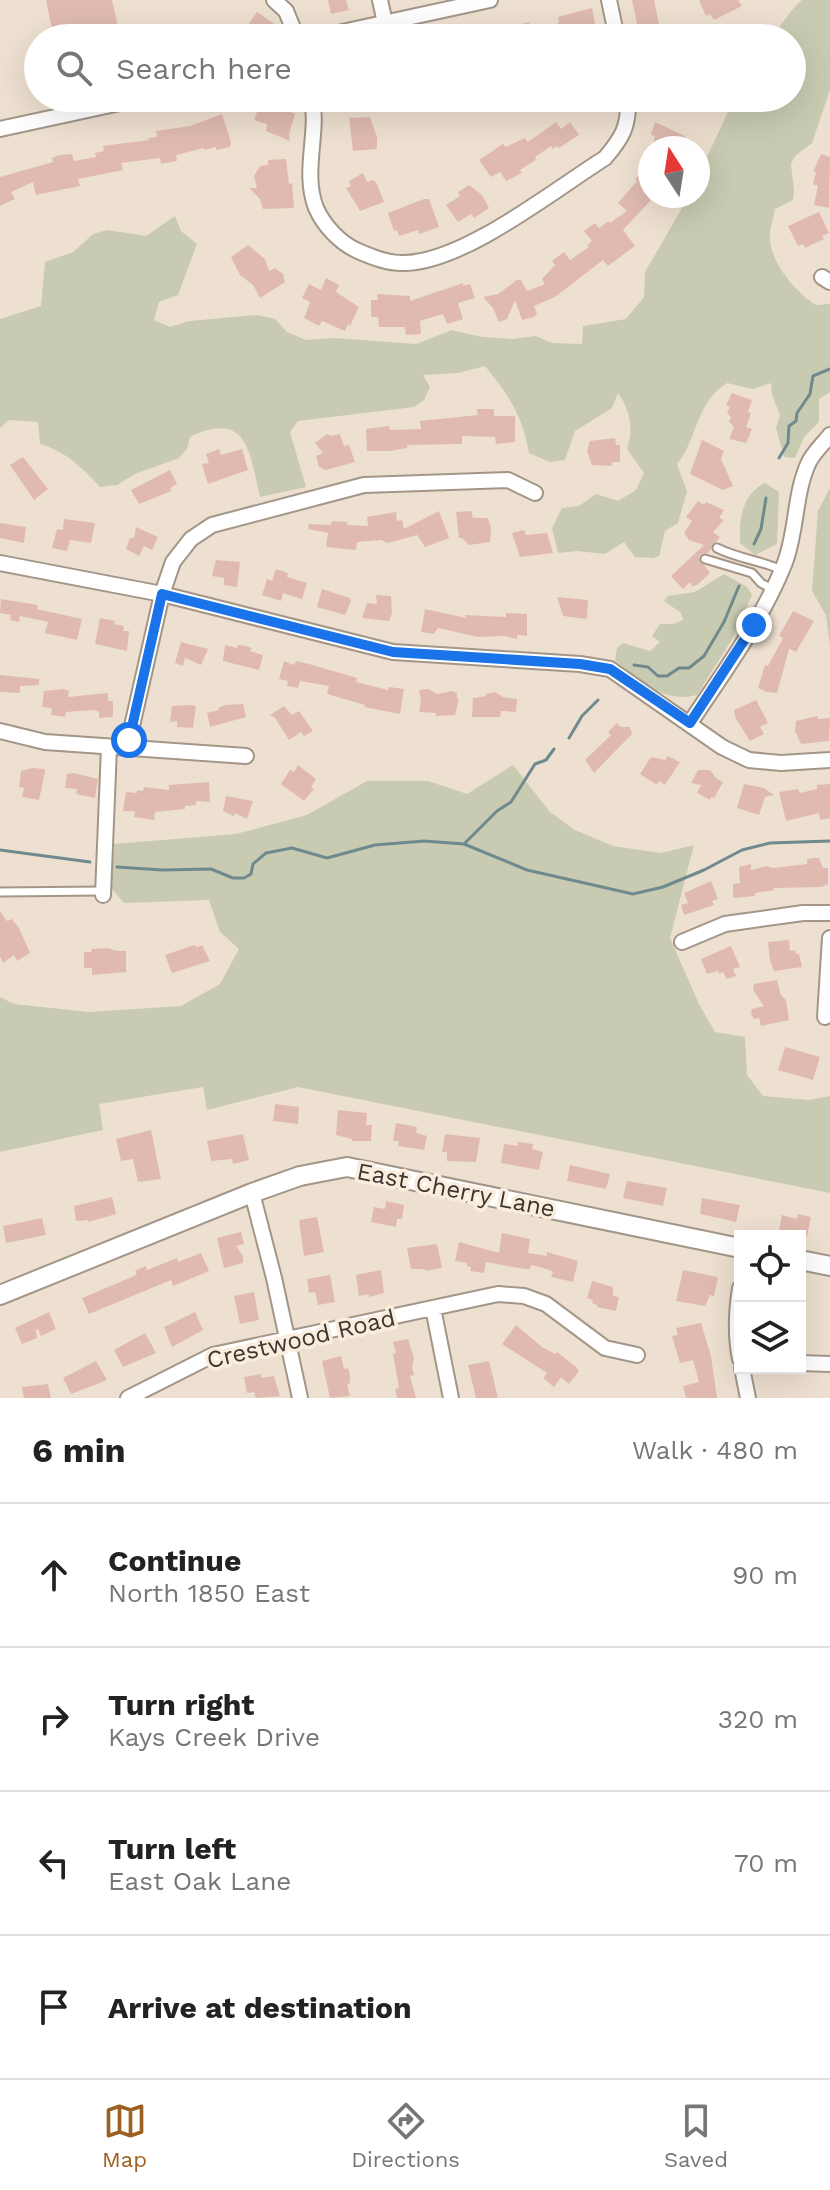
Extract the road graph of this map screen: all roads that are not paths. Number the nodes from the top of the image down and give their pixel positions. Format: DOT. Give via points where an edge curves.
graph roads {
  1 [pos="274,0"];
  2 [pos="380,0"];
  3 [pos="490,0"];
  4 [pos="609,0"];
  5 [pos="385,23"];
  6 [pos="291,24"];
  7 [pos="381,24"];
  8 [pos="614,24"];
  9 [pos="78,112"];
  10 [pos="315,112"];
  11 [pos="629,112"];
  12 [pos="0,129"];
  13 [pos="828,441"];
  14 [pos="535,493"];
  15 [pos="717,548"];
  16 [pos="705,559"];
  17 [pos="0,563"];
  18 [pos="782,570"];
  19 [pos="772,589"];
  20 [pos="162,594"];
  21 [pos="690,723"];
  22 [pos="0,731"];
  23 [pos="109,747"];
  24 [pos="127,748"];
  25 [pos="246,756"];
  26 [pos="830,760"];
  27 [pos="0,892"];
  28 [pos="103,893"];
  29 [pos="830,913"];
  30 [pos="830,938"];
  31 [pos="682,942"];
  32 [pos="825,1017"];
  33 [pos="252,1193"];
  34 [pos="734,1247"];
  35 [pos="806,1261"];
  36 [pos="830,1266"];
  37 [pos="0,1295"];
  38 [pos="433,1308"];
  39 [pos="287,1339"];
  40 [pos="637,1355"];
  41 [pos="806,1363"];
  42 [pos="830,1364"];
  43 [pos="743,1374"];
  44 [pos="128,1398"];
  45 [pos="300,1398"];
  46 [pos="451,1398"];
  47 [pos="748,1398"];
  1 -- 6 [label="street"];
  2 -- 5 [label="street"];
  3 -- 5 [label="street"];
  4 -- 8 [label="street"];
  5 -- 7 [label="street"];
  9 -- 12 [label="street"];
  10 -- 11 [label="street" via="310,184 328,228 349,247 373,258 405,263 466,247 605,158 629,121"];
  13 -- 18 [label="street" via="808,462"];
  14 -- 20 [label="street" via="508,480 364,485 212,525 191,539 173,562"];
  15 -- 18 [label="lane"];
  16 -- 19 [label="lane" via="752,573"];
  17 -- 20 [label="street"];
  18 -- 19 [label="street"];
  19 -- 21 [label="street"];
  20 -- 21 [label="street" via="393,652 610,669"];
  20 -- 24 [label="street"];
  21 -- 26 [label="street" via="749,760"];
  22 -- 23 [label="street" via="45,742"];
  23 -- 24 [label="street"];
  23 -- 28 [label="street"];
  24 -- 25 [label="street"];
  27 -- 28 [label="lane"];
  29 -- 31 [label="street" via="725,924"];
  30 -- 32 [label="street"];
  33 -- 34 [label="street, East Cherry Lane" via="347,1167"];
  33 -- 37 [label="street, East Cherry Lane"];
  33 -- 39 [label="street"];
  35 -- 36 [label="street"];
  38 -- 39 [label="street, Crestwood Road"];
  38 -- 40 [label="street, Crestwood Road" via="498,1294 524,1296 546,1304 605,1348"];
  38 -- 46 [label="street"];
  39 -- 44 [label="street, Crestwood Road" via="213,1355"];
  39 -- 45 [label="street"];
  41 -- 42 [label="street"];
  43 -- 47 [label="street"];
}
